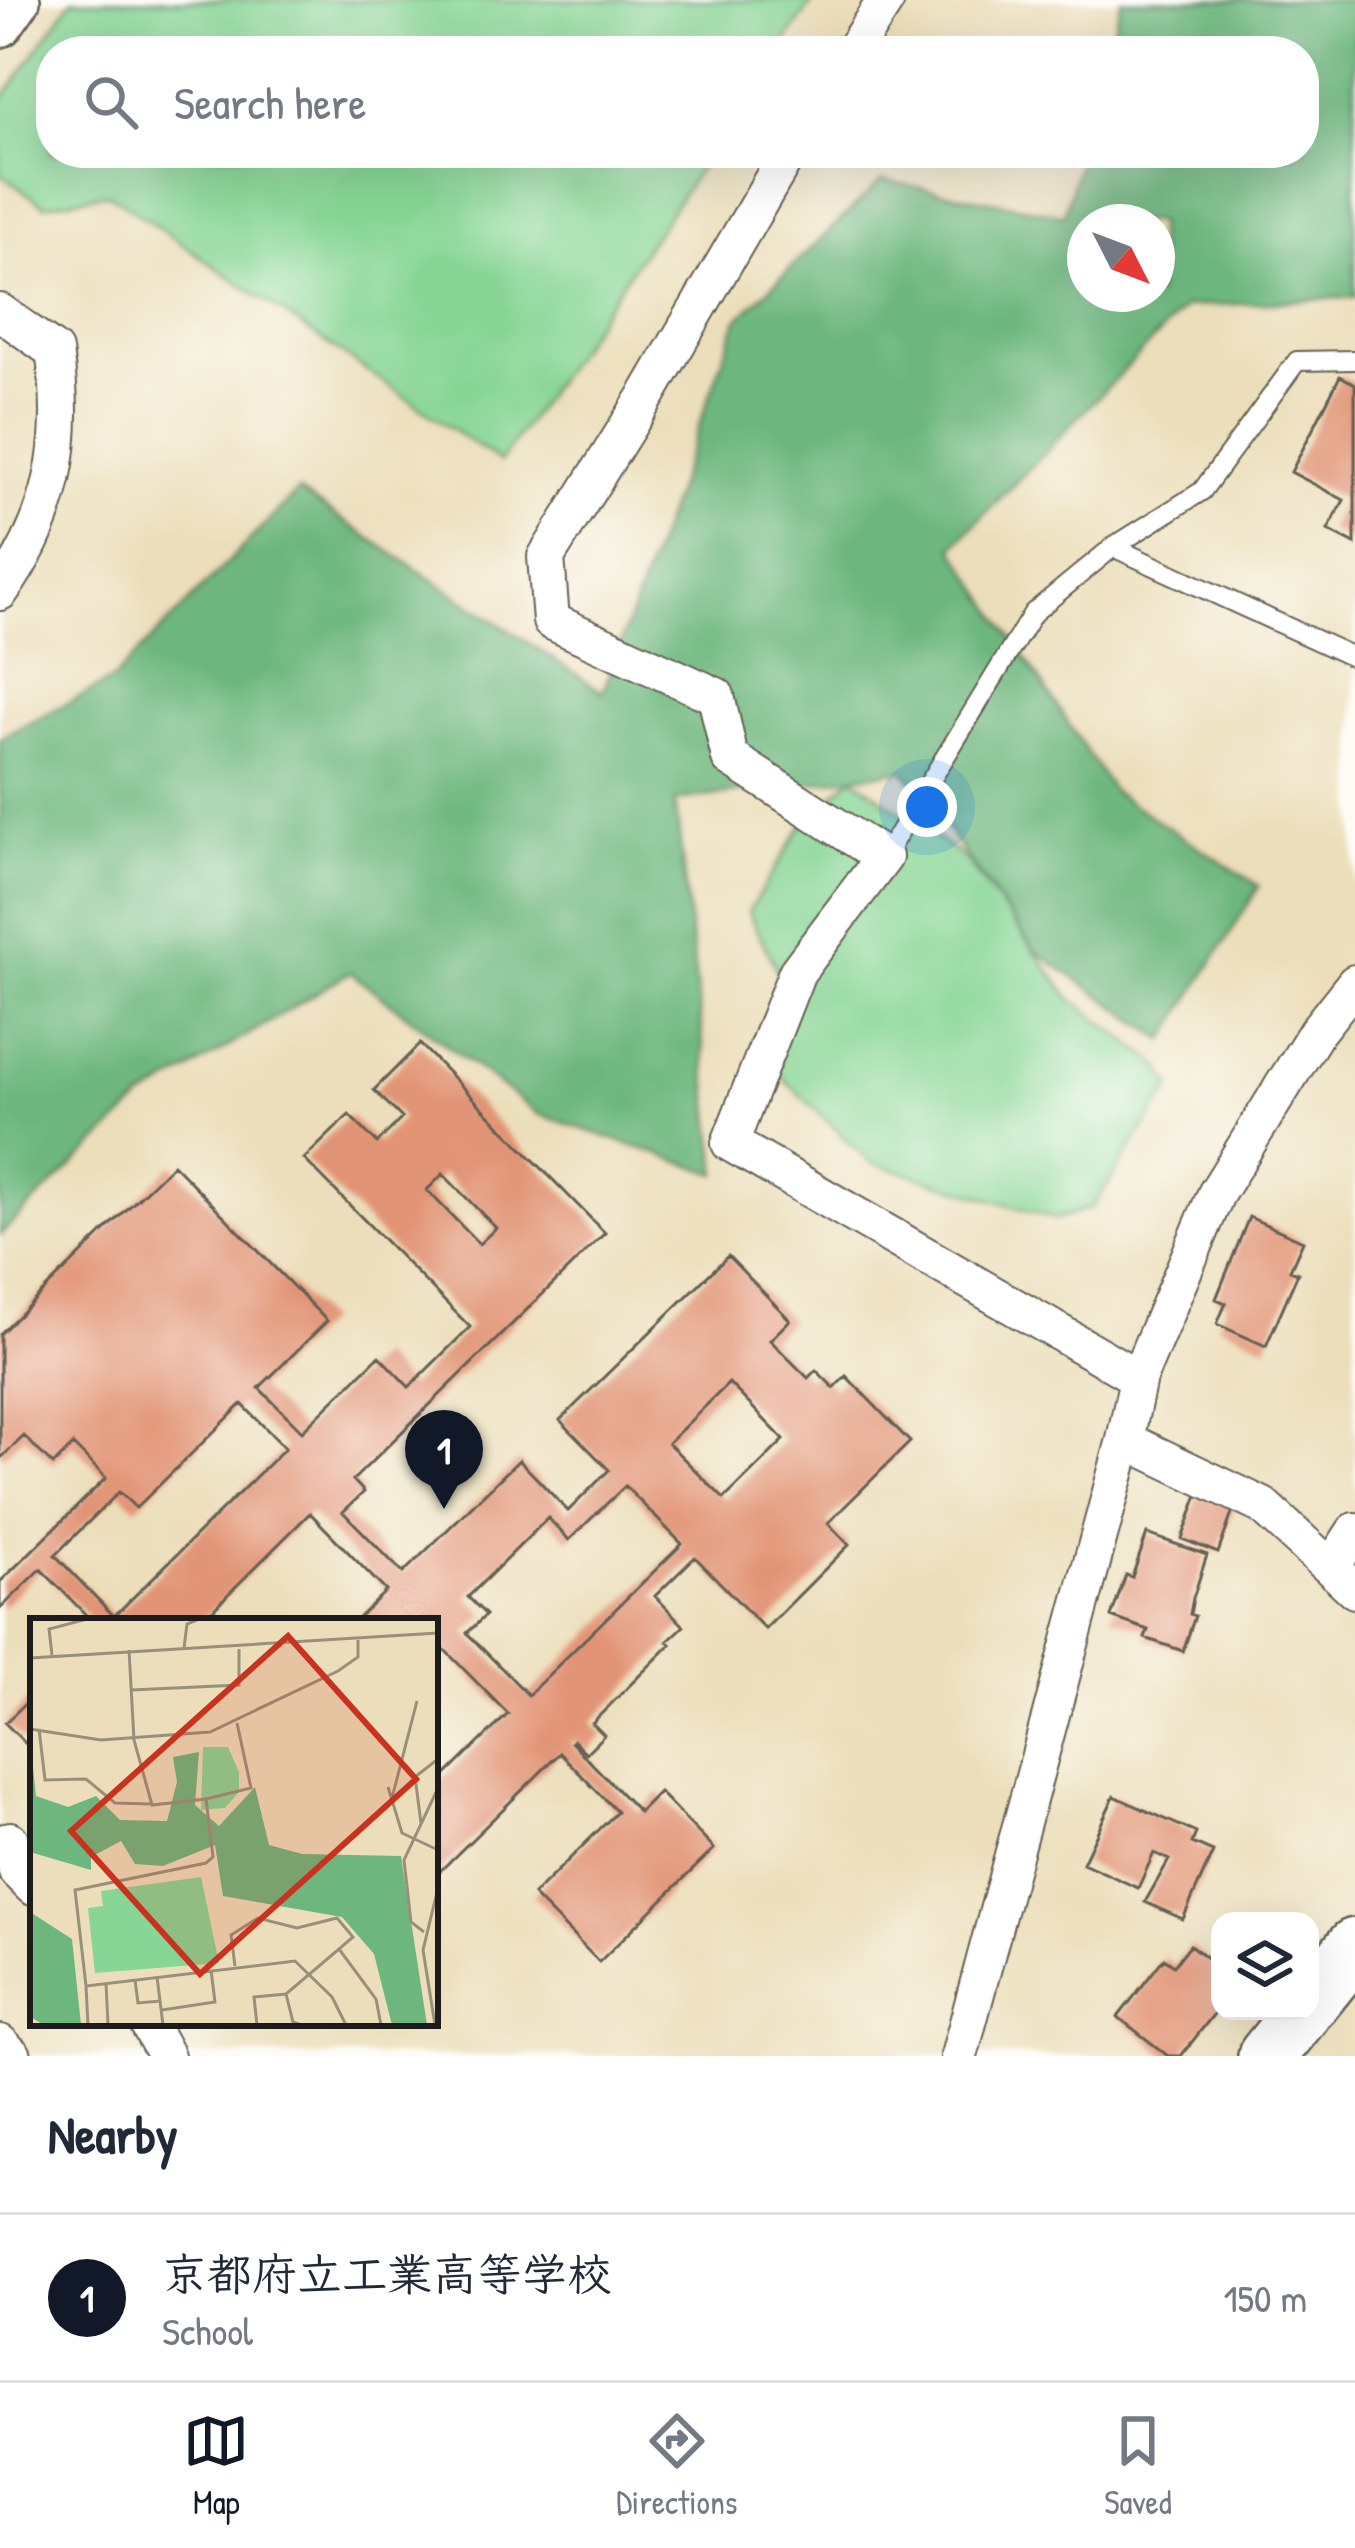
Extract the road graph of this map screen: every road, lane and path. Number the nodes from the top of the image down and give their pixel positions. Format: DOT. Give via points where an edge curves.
graph roads {
  1 [pos="16,0"];
  2 [pos="886,0"];
  3 [pos="0,24"];
  4 [pos="863,36"];
  5 [pos="779,168"];
  6 [pos="0,312"];
  7 [pos="1355,360"];
  8 [pos="1113,547"];
  9 [pos="0,592"];
  10 [pos="1355,658"];
  11 [pos="884,857"];
  12 [pos="1355,983"];
  13 [pos="1138,1378"];
  14 [pos="1125,1440"];
  15 [pos="1355,1531"];
  16 [pos="1343,1579"];
  17 [pos="14,1841"];
  18 [pos="30,1884"];
  19 [pos="1355,1946"];
  20 [pos="1319,1992"];
  21 [pos="1297,2020"];
  22 [pos="150,2026"];
  23 [pos="0,2043"];
  24 [pos="14,2056"];
  25 [pos="166,2056"];
  26 [pos="959,2056"];
  27 [pos="1268,2056"];
  1 -- 3 [label="street"];
  2 -- 4 [label="street"];
  5 -- 11 [label="street" via="546,557 551,621 716,696 730,758"];
  6 -- 9 [label="street" via="54,351 62,399 46,510"];
  7 -- 8 [label="lane" via="1298,361 1202,491"];
  8 -- 10 [label="lane"];
  8 -- 11 [label="lane" via="1033,613"];
  11 -- 13 [label="street" via="797,972 730,1143"];
  12 -- 13 [label="street" via="1216,1194"];
  13 -- 14 [label="street"];
  14 -- 16 [label="street" via="1263,1506"];
  14 -- 26 [label="street"];
  15 -- 16 [label="street"];
  17 -- 18 [label="street" via="17,1871"];
  19 -- 20 [label="main road"];
  21 -- 27 [label="main road"];
  22 -- 25 [label="street"];
  23 -- 24 [label="street"];
}
